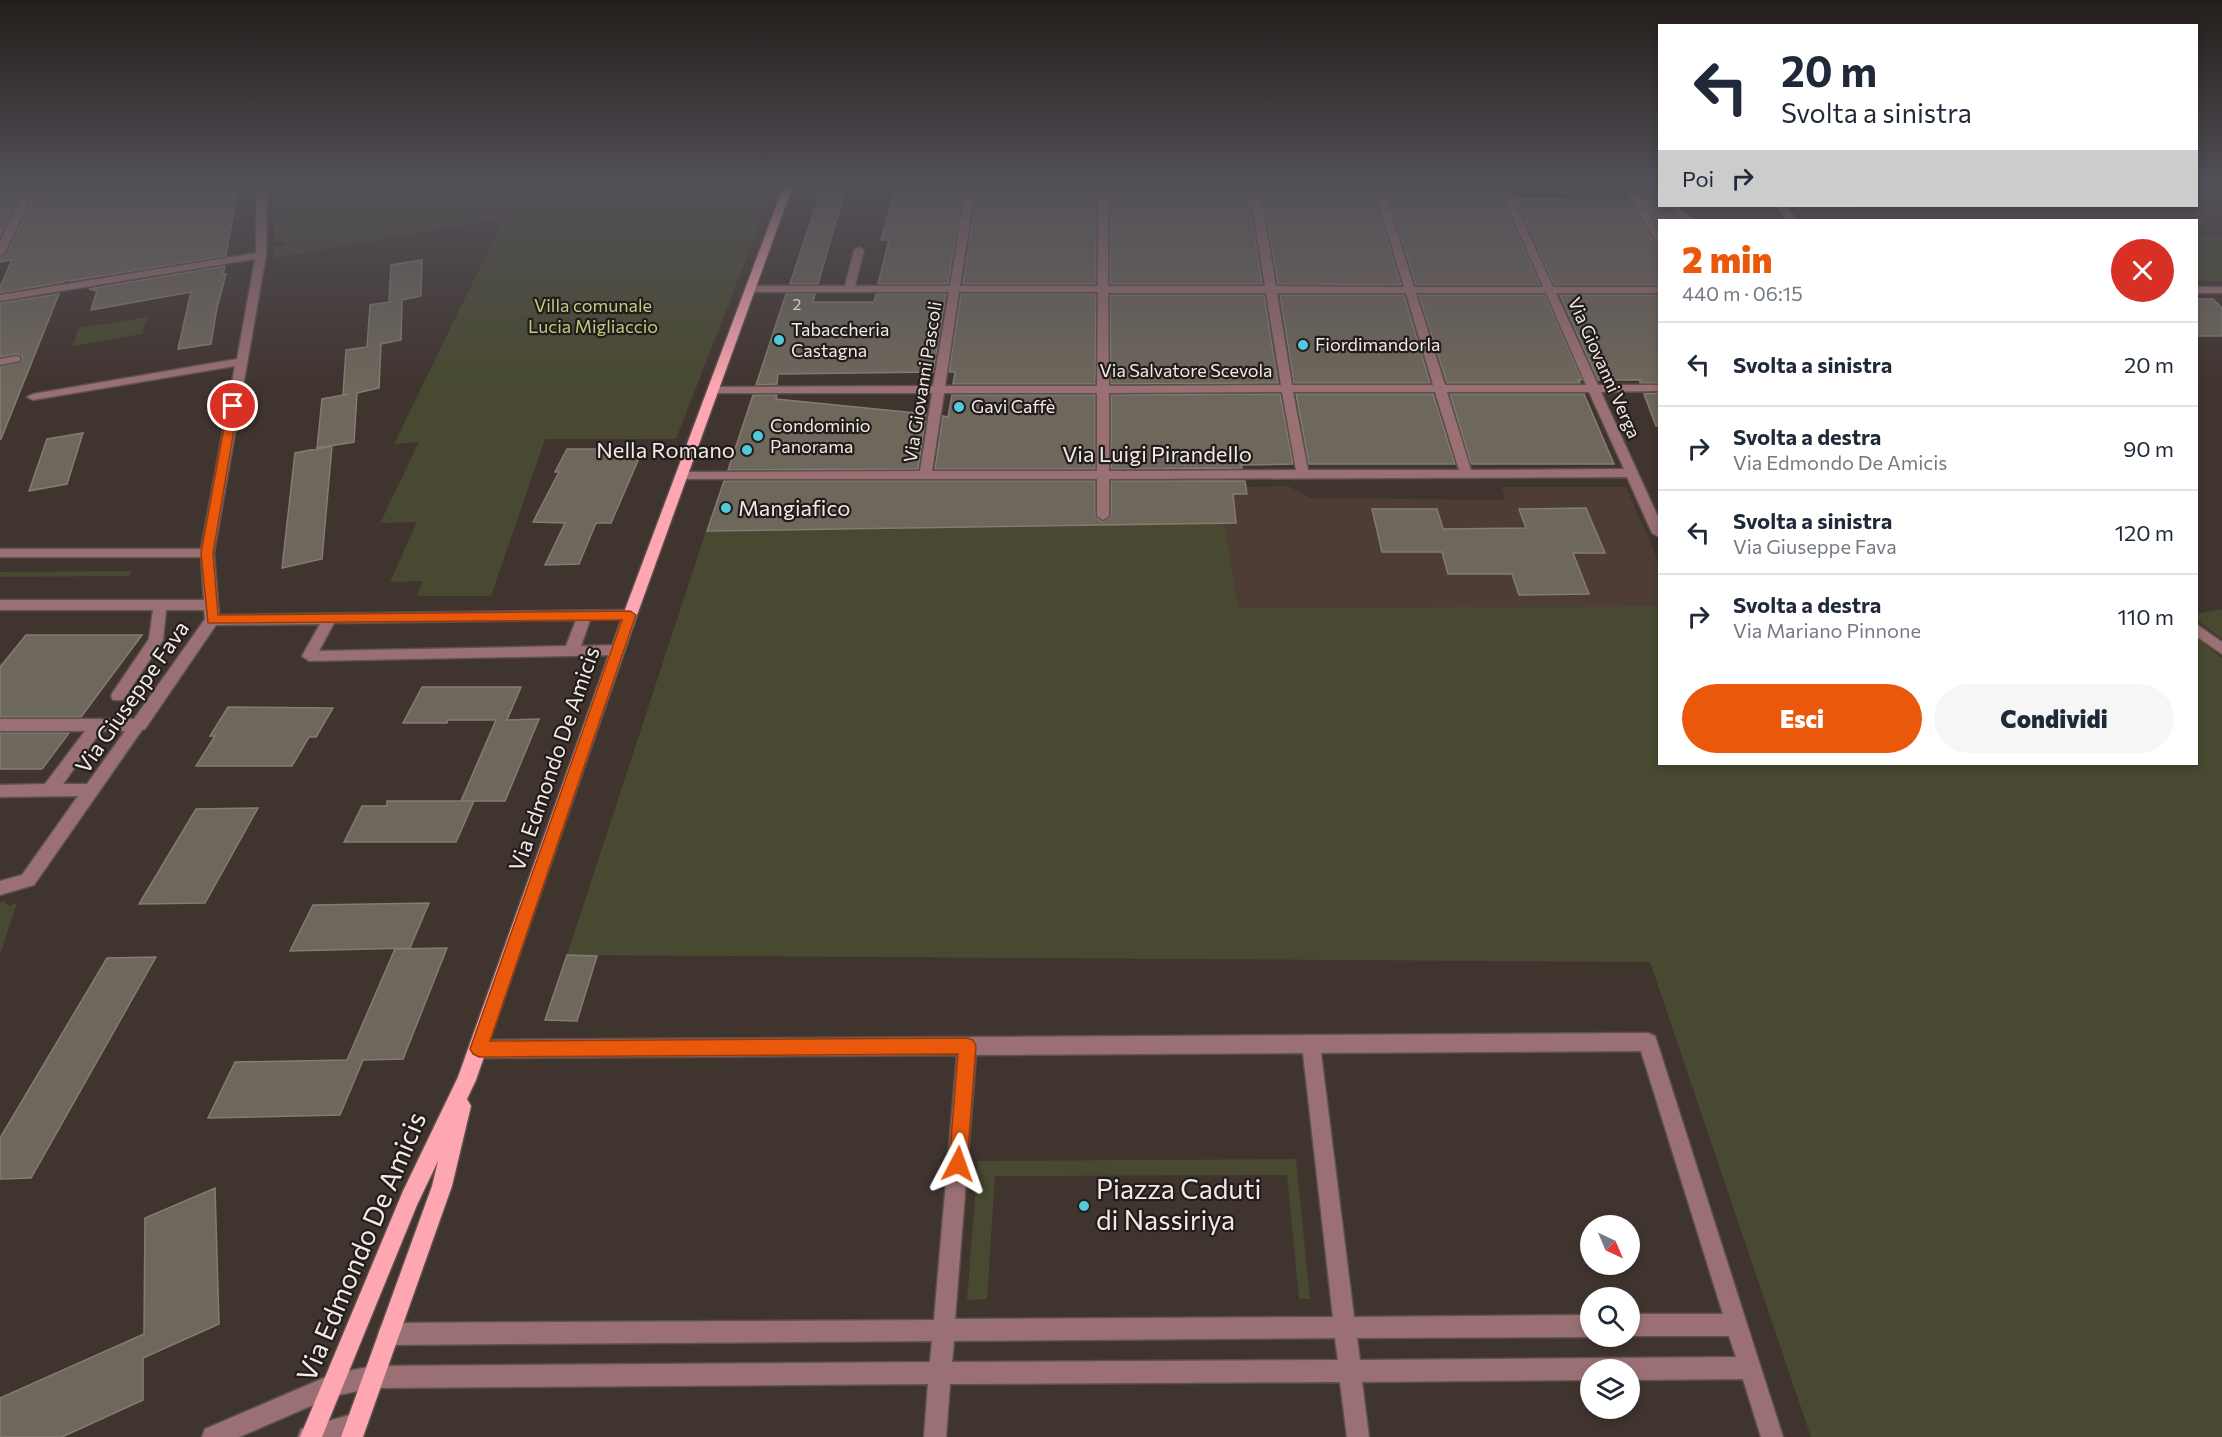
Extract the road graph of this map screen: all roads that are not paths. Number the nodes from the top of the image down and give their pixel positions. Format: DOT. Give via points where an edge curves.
graph roads {
  1 [pos="764,252"];
  2 [pos="858,252"];
  3 [pos="960,252"];
  4 [pos="1103,252"];
  5 [pos="1265,252"];
  6 [pos="1398,252"];
  7 [pos="1532,252"];
  8 [pos="261,255"];
  9 [pos="751,289"];
  10 [pos="849,289"];
  11 [pos="1103,289"];
  12 [pos="1271,289"];
  13 [pos="954,290"];
  14 [pos="1410,290"];
  15 [pos="1549,290"];
  16 [pos="1658,290"];
  17 [pos="2198,290"];
  18 [pos="2222,290"];
  19 [pos="0,298"];
  20 [pos="16,359"];
  21 [pos="0,362"];
  22 [pos="240,362"];
  23 [pos="1593,388"];
  24 [pos="1658,388"];
  25 [pos="1102,389"];
  26 [pos="1287,389"];
  27 [pos="1440,389"];
  28 [pos="714,390"];
  29 [pos="939,390"];
  30 [pos="33,397"];
  31 [pos="1466,473"];
  32 [pos="1631,473"];
  33 [pos="1304,474"];
  34 [pos="1102,475"];
  35 [pos="683,476"];
  36 [pos="925,476"];
  37 [pos="1103,516"];
  38 [pos="1658,531"];
  39 [pos="0,553"];
  40 [pos="207,553"];
  41 [pos="0,605"];
  42 [pos="160,605"];
  43 [pos="212,612"];
  44 [pos="630,615"];
  45 [pos="585,616"];
  46 [pos="330,618"];
  47 [pos="2198,631"];
  48 [pos="2222,649"];
  49 [pos="572,650"];
  50 [pos="618,650"];
  51 [pos="117,696"];
  52 [pos="0,725"];
  53 [pos="97,725"];
  54 [pos="140,725"];
  55 [pos="50,790"];
  56 [pos="92,790"];
  57 [pos="0,791"];
  58 [pos="0,888"];
  59 [pos="1311,1044"];
  60 [pos="967,1046"];
  61 [pos="479,1049"];
  62 [pos="467,1080"];
  63 [pos="1640,1325"];
  64 [pos="1737,1325"];
  65 [pos="1580,1326"];
  66 [pos="1344,1327"];
  67 [pos="944,1330"];
  68 [pos="389,1334"];
  69 [pos="1750,1368"];
  70 [pos="1350,1371"];
  71 [pos="941,1373"];
  72 [pos="373,1377"];
  73 [pos="333,1385"];
  74 [pos="354,1430"];
  75 [pos="213,1437"];
  76 [pos="310,1437"];
  77 [pos="936,1437"];
  78 [pos="1358,1437"];
  79 [pos="1772,1437"];
  1 -- 9 [label="main road, Via Edmondo De Amicis"];
  2 -- 10 [label="street"];
  3 -- 13 [label="street, Via Giovanni Pascoli"];
  4 -- 11 [label="street"];
  5 -- 12 [label="street"];
  6 -- 14 [label="street"];
  7 -- 15 [label="street, Via Giovanni Verga"];
  8 -- 19 [label="street"];
  8 -- 22 [label="street"];
  9 -- 10 [label="street"];
  9 -- 28 [label="main road, Via Edmondo De Amicis"];
  10 -- 13 [label="street"];
  11 -- 12 [label="street"];
  11 -- 13 [label="street"];
  11 -- 25 [label="street"];
  12 -- 14 [label="street"];
  12 -- 26 [label="street"];
  13 -- 29 [label="street, Via Giovanni Pascoli"];
  14 -- 15 [label="street"];
  14 -- 27 [label="street"];
  15 -- 16 [label="street"];
  15 -- 23 [label="street, Via Giovanni Verga"];
  17 -- 18 [label="street"];
  20 -- 21 [label="street"];
  22 -- 30 [label="street"];
  22 -- 40 [label="street"];
  23 -- 24 [label="street, Via Salvatore Scevola"];
  23 -- 27 [label="street, Via Salvatore Scevola"];
  23 -- 32 [label="street, Via Giovanni Verga"];
  25 -- 26 [label="street, Via Salvatore Scevola"];
  25 -- 29 [label="street, Via Salvatore Scevola"];
  25 -- 34 [label="street"];
  26 -- 27 [label="street, Via Salvatore Scevola"];
  26 -- 33 [label="street"];
  27 -- 31 [label="street"];
  28 -- 29 [label="street, Via Salvatore Scevola"];
  28 -- 35 [label="main road, Via Edmondo De Amicis"];
  29 -- 36 [label="street, Via Giovanni Pascoli"];
  31 -- 32 [label="street, Via Luigi Pirandello"];
  31 -- 33 [label="street, Via Luigi Pirandello"];
  32 -- 38 [label="street, Via Giovanni Verga"];
  33 -- 34 [label="street, Via Luigi Pirandello"];
  34 -- 36 [label="street, Via Luigi Pirandello"];
  34 -- 37 [label="street"];
  35 -- 36 [label="street, Via Luigi Pirandello"];
  35 -- 44 [label="main road, Via Edmondo De Amicis"];
  39 -- 40 [label="street"];
  40 -- 43 [label="street"];
  41 -- 42 [label="street"];
  42 -- 43 [label="street"];
  42 -- 51 [label="street" via="156,640"];
  43 -- 46 [label="street, Via Giuseppe Fava"];
  43 -- 54 [label="street, Via Giuseppe Fava"];
  44 -- 45 [label="street, Via Giuseppe Fava"];
  44 -- 50 [label="main road, Via Edmondo De Amicis"];
  45 -- 46 [label="street, Via Giuseppe Fava"];
  45 -- 49 [label="street"];
  46 -- 49 [label="street" via="309,656"];
  47 -- 48 [label="street"];
  49 -- 50 [label="street"];
  50 -- 61 [label="main road, Via Edmondo De Amicis"];
  52 -- 53 [label="street"];
  53 -- 54 [label="street"];
  53 -- 55 [label="street"];
  54 -- 56 [label="street, Via Giuseppe Fava"];
  55 -- 56 [label="street"];
  55 -- 57 [label="street"];
  56 -- 58 [label="street, Via Giuseppe Fava" via="28,880"];
  59 -- 60 [label="street"];
  59 -- 64 [label="street" via="1648,1042"];
  59 -- 66 [label="street"];
  60 -- 61 [label="street"];
  60 -- 67 [label="street"];
  61 -- 62 [label="main road, Via Edmondo De Amicis"];
  62 -- 68 [label="main road, Via Edmondo De Amicis" via="442,1186"];
  62 -- 73 [label="main road, Via Edmondo De Amicis" via="410,1198"];
  63 -- 64 [label="street"];
  64 -- 69 [label="street"];
  65 -- 66 [label="street"];
  66 -- 67 [label="street"];
  66 -- 70 [label="street"];
  67 -- 68 [label="street"];
  67 -- 71 [label="street"];
  68 -- 72 [label="main road, Via Edmondo De Amicis"];
  69 -- 70 [label="street"];
  69 -- 79 [label="street"];
  70 -- 71 [label="street"];
  70 -- 78 [label="street"];
  71 -- 72 [label="street"];
  71 -- 77 [label="street"];
  72 -- 73 [label="street"];
  72 -- 74 [label="main road, Via Edmondo De Amicis"];
  73 -- 75 [label="street"];
  73 -- 76 [label="main road, Via Edmondo De Amicis"];
  74 -- 76 [label="street"];
}
